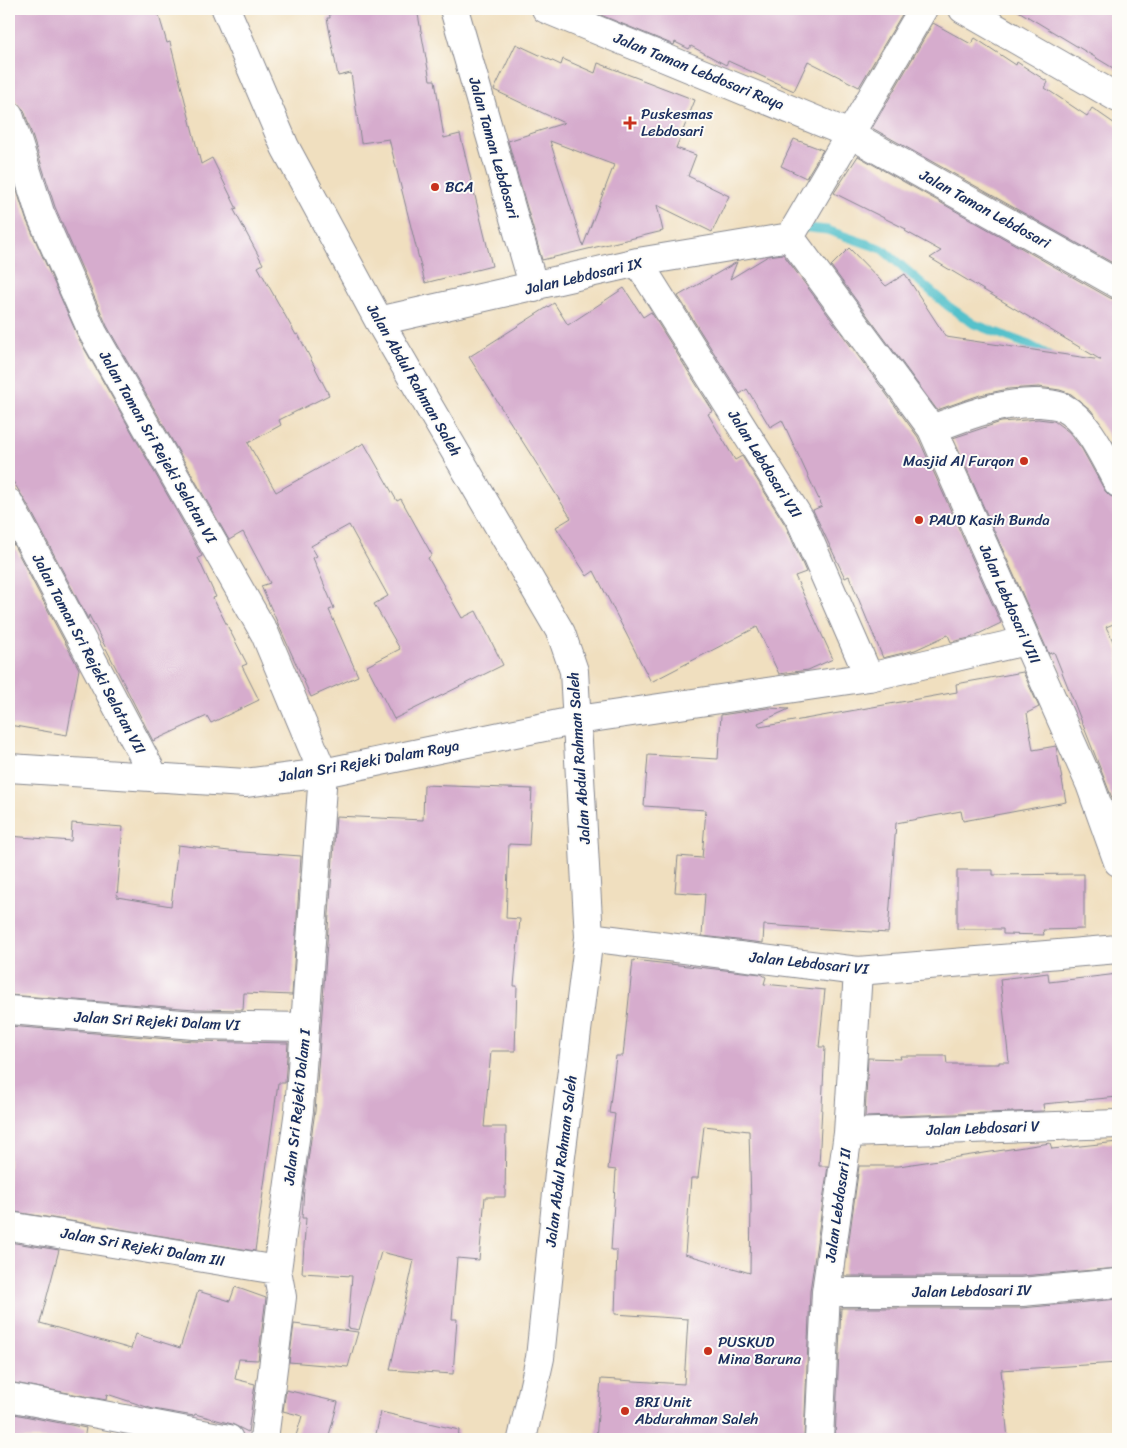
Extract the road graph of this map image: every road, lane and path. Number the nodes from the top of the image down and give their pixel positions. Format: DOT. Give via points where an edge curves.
graph roads {
  1 [pos="226,9"];
  2 [pos="454,9"];
  3 [pos="546,9"];
  4 [pos="923,9"];
  5 [pos="963,9"];
  6 [pos="1118,98"];
  7 [pos="9,115"];
  8 [pos="852,134"];
  9 [pos="792,233"];
  10 [pos="638,262"];
  11 [pos="1118,284"];
  12 [pos="534,288"];
  13 [pos="379,321"];
  14 [pos="932,428"];
  15 [pos="1118,483"];
  16 [pos="11,512"];
  17 [pos="1026,641"];
  18 [pos="869,677"];
  19 [pos="578,720"];
  20 [pos="9,768"];
  21 [pos="323,773"];
  22 [pos="155,778"];
  23 [pos="1118,862"];
  24 [pos="589,937"];
  25 [pos="1118,949"];
  26 [pos="858,971"];
  27 [pos="9,1010"];
  28 [pos="305,1027"];
  29 [pos="1118,1124"];
  30 [pos="848,1133"];
  31 [pos="9,1226"];
  32 [pos="277,1270"];
  33 [pos="1118,1283"];
  34 [pos="826,1292"];
  35 [pos="9,1396"];
  36 [pos="229,1439"];
  37 [pos="264,1439"];
  38 [pos="522,1439"];
  39 [pos="819,1439"];
  1 -- 13 [label="street, Jalan Abdul Rahman Saleh" via="285,147"];
  2 -- 12 [label="street, Jalan Taman Lebdosari"];
  3 -- 8 [label="street, Jalan Taman Lebdosari Raya"];
  4 -- 8 [label="street"];
  5 -- 6 [label="street"];
  7 -- 21 [label="street, Jalan Taman Sri Rejeki Selatan VI" via="40,214 93,333 265,634"];
  8 -- 9 [label="street"];
  8 -- 11 [label="street, Jalan Taman Lebdosari"];
  9 -- 10 [label="street, Jalan Lebdosari IX"];
  9 -- 14 [label="street, Jalan Lebdosari VIII"];
  10 -- 12 [label="street, Jalan Lebdosari IX"];
  10 -- 18 [label="street, Jalan Lebdosari VII" via="800,519"];
  12 -- 13 [label="street, Jalan Lebdosari IX"];
  13 -- 19 [label="street, Jalan Abdul Rahman Saleh" via="561,633 574,671"];
  14 -- 15 [label="street" via="986,408 1019,402 1061,406 1080,422"];
  14 -- 17 [label="street, Jalan Lebdosari VIII"];
  16 -- 22 [label="street, Jalan Taman Sri Rejeki Selatan VII"];
  17 -- 18 [label="street"];
  17 -- 23 [label="street, Jalan Lebdosari VIII" via="1090,784"];
  18 -- 19 [label="street"];
  19 -- 21 [label="street, Jalan Sri Rejeki Dalam Raya"];
  19 -- 24 [label="street, Jalan Abdul Rahman Saleh"];
  20 -- 22 [label="street, Jalan Sri Rejeki Dalam Raya"];
  21 -- 22 [label="street, Jalan Sri Rejeki Dalam Raya" via="245,782"];
  21 -- 28 [label="street, Jalan Sri Rejeki Dalam I"];
  24 -- 26 [label="street, Jalan Lebdosari VI"];
  24 -- 38 [label="street, Jalan Abdul Rahman Saleh" via="560,1164 540,1358"];
  25 -- 26 [label="street, Jalan Lebdosari VI"];
  26 -- 30 [label="street, Jalan Lebdosari II"];
  27 -- 28 [label="street, Jalan Sri Rejeki Dalam VI" via="194,1025"];
  28 -- 32 [label="street, Jalan Sri Rejeki Dalam I" via="299,1110"];
  29 -- 30 [label="street, Jalan Lebdosari V"];
  30 -- 34 [label="street, Jalan Lebdosari II"];
  31 -- 32 [label="street, Jalan Sri Rejeki Dalam III"];
  32 -- 37 [label="street, Jalan Sri Rejeki Dalam I" via="282,1297"];
  33 -- 34 [label="street, Jalan Lebdosari IV" via="1022,1292"];
  34 -- 39 [label="street, Jalan Lebdosari II"];
  35 -- 36 [label="street"];
}
